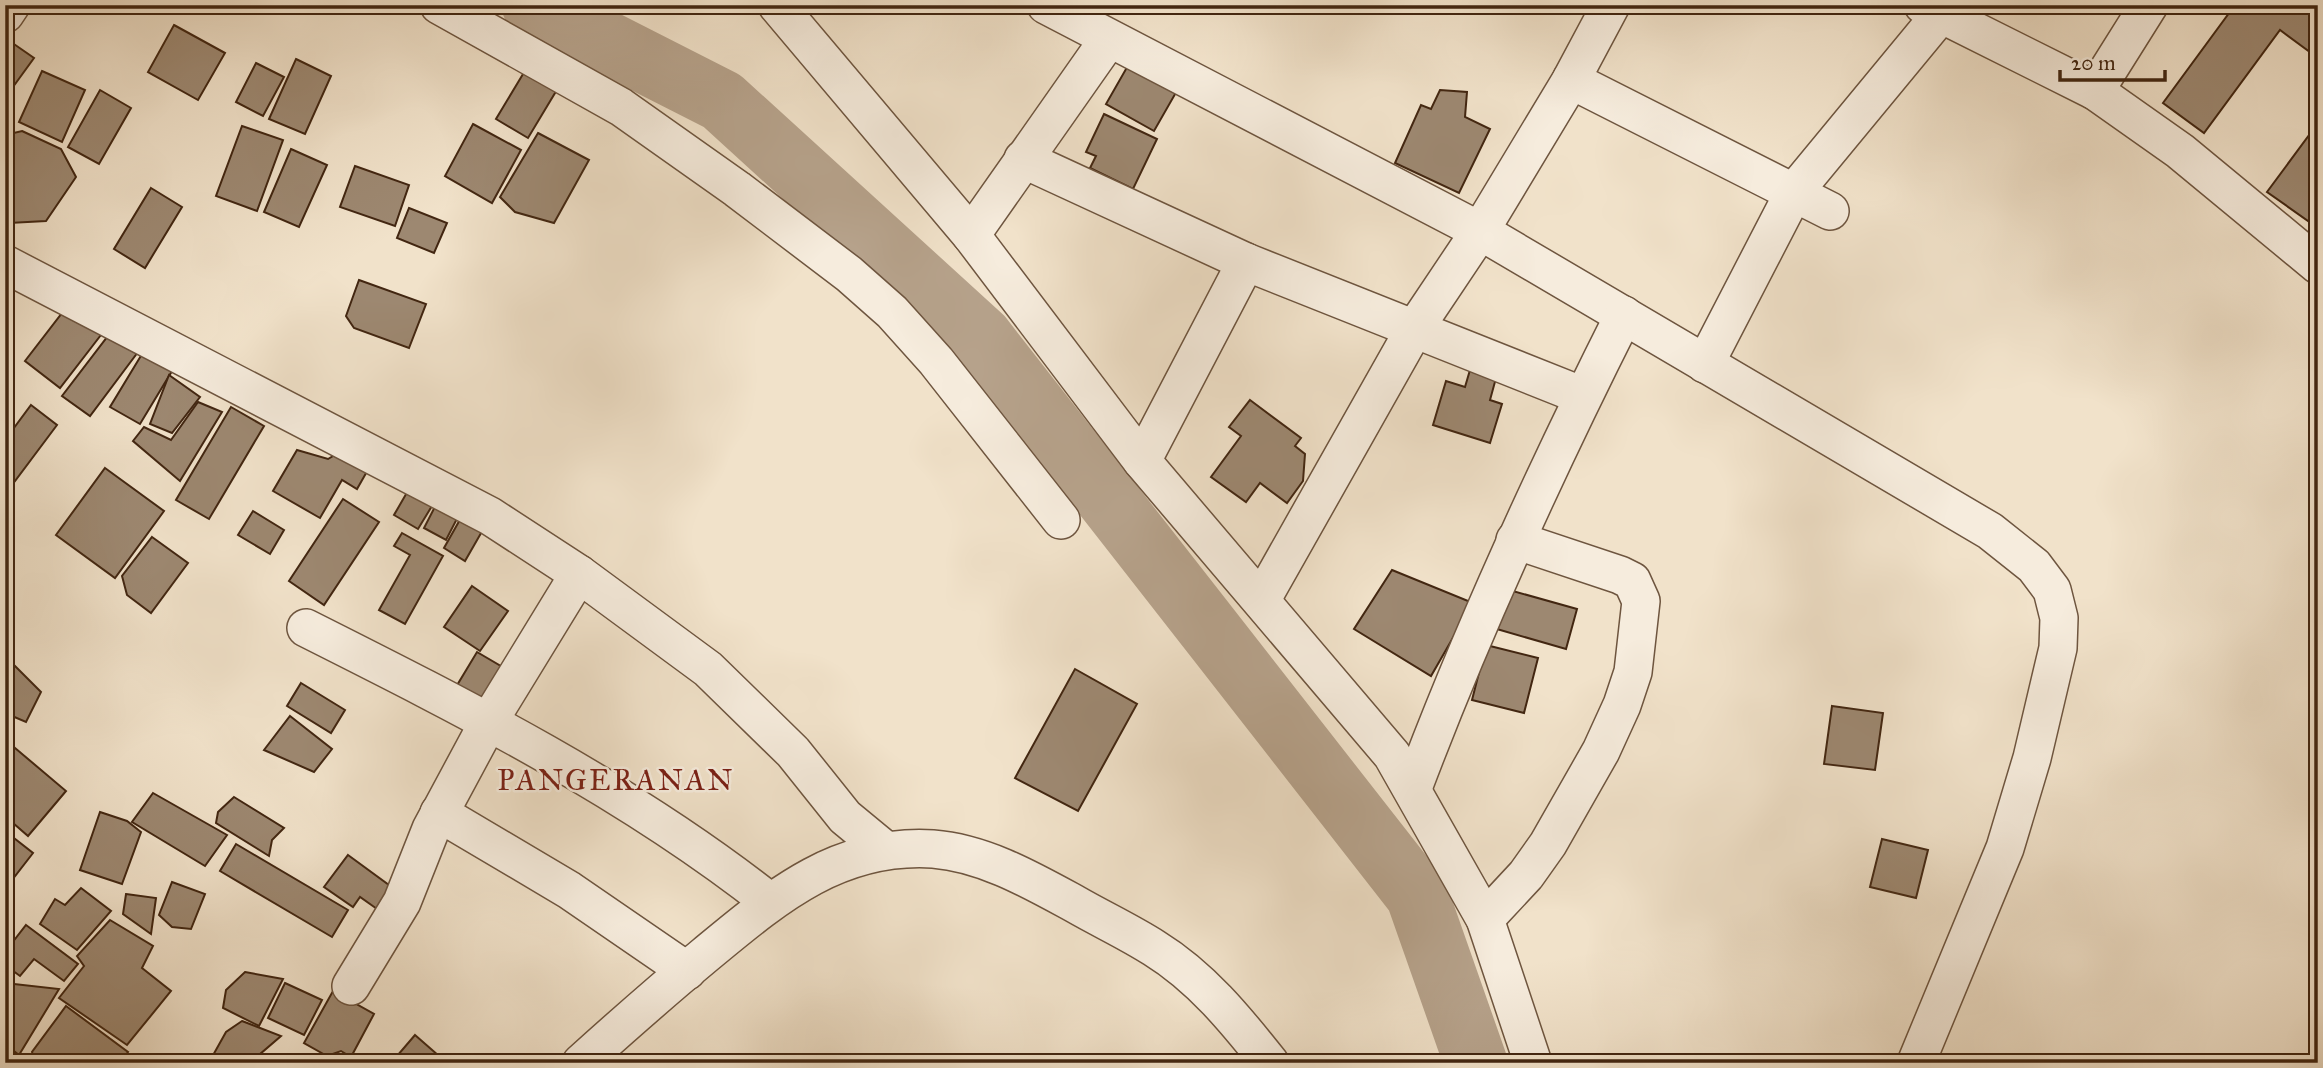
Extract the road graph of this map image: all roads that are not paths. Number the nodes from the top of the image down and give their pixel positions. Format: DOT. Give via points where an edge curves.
graph roads {
  1 [pos="11,5"];
  2 [pos="439,5"];
  3 [pos="778,5"];
  4 [pos="1046,5"];
  5 [pos="1611,5"];
  6 [pos="2149,5"];
  7 [pos="1932,10"];
  8 [pos="5,14"];
  9 [pos="1108,40"];
  10 [pos="1571,80"];
  11 [pos="2095,92"];
  12 [pos="1023,159"];
  13 [pos="1794,192"];
  14 [pos="1830,211"];
  15 [pos="1480,231"];
  16 [pos="971,235"];
  17 [pos="1246,262"];
  18 [pos="5,264"];
  19 [pos="2318,265"];
  20 [pos="1624,315"];
  21 [pos="1415,328"];
  22 [pos="1706,364"];
  23 [pos="1583,396"];
  24 [pos="1142,461"];
  25 [pos="1061,520"];
  26 [pos="1515,540"];
  27 [pos="579,574"];
  28 [pos="1262,599"];
  29 [pos="306,628"];
  30 [pos="489,721"];
  31 [pos="1413,789"];
  32 [pos="439,813"];
  33 [pos="886,850"];
  34 [pos="770,902"];
  35 [pos="1485,919"];
  36 [pos="687,971"];
  37 [pos="351,986"];
  38 [pos="581,1063"];
  39 [pos="1270,1063"];
  40 [pos="1532,1063"];
  41 [pos="1916,1063"];
  1 -- 8 [label="street"];
  2 -- 25 [label="street" via="621,107 849,274 936,360"];
  3 -- 16 [label="street"];
  4 -- 9 [label="street"];
  5 -- 10 [label="street"];
  6 -- 11 [label="street"];
  7 -- 11 [label="street"];
  7 -- 13 [label="street"];
  9 -- 12 [label="street"];
  9 -- 15 [label="street"];
  10 -- 13 [label="street"];
  10 -- 15 [label="street"];
  11 -- 19 [label="street" via="2180,151"];
  12 -- 16 [label="street"];
  12 -- 17 [label="street"];
  13 -- 14 [label="street"];
  13 -- 22 [label="street"];
  15 -- 20 [label="street"];
  15 -- 21 [label="street"];
  16 -- 24 [label="street"];
  17 -- 21 [label="street"];
  17 -- 24 [label="street"];
  18 -- 27 [label="street" via="490,516"];
  20 -- 22 [label="street"];
  20 -- 23 [label="street"];
  21 -- 23 [label="street"];
  21 -- 28 [label="street"];
  22 -- 41 [label="street" via="1990,531 2034,566 2052,590 2059,618 2058,648 2032,758 2005,848"];
  23 -- 26 [label="street"];
  24 -- 28 [label="street"];
  26 -- 31 [label="street" via="1465,652"];
  26 -- 35 [label="street" via="1620,575 1632,581 1641,601 1633,672 1601,751 1548,844"];
  27 -- 30 [label="street"];
  27 -- 33 [label="street" via="708,669 793,752 845,817"];
  28 -- 31 [label="street" via="1392,755"];
  29 -- 30 [label="street"];
  30 -- 32 [label="street"];
  30 -- 34 [label="street" via="677,832"];
  31 -- 35 [label="street"];
  32 -- 36 [label="street" via="569,890"];
  32 -- 37 [label="street" via="402,902"];
  33 -- 34 [label="street" via="846,860"];
  33 -- 39 [label="street" via="934,849 974,857 1024,876 1143,941 1195,979"];
  34 -- 36 [label="street"];
  35 -- 40 [label="street"];
  36 -- 38 [label="street"];
}
